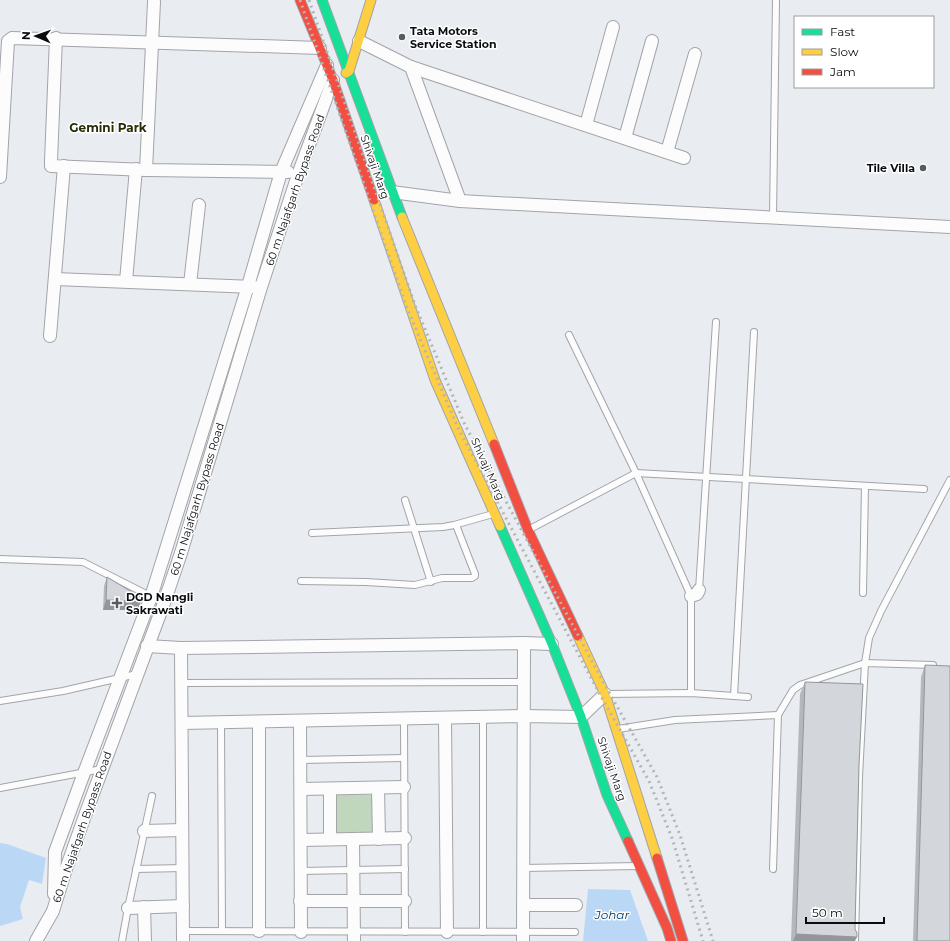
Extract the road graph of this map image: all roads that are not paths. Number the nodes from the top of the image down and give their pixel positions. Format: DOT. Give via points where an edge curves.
graph roads {
  1 [pos="300,0"];
  2 [pos="322,0"];
  3 [pos="371,0"];
  4 [pos="776,0"];
  5 [pos="154,2"];
  6 [pos="614,27"];
  7 [pos="56,38"];
  8 [pos="359,41"];
  9 [pos="652,41"];
  10 [pos="152,43"];
  11 [pos="320,48"];
  12 [pos="342,53"];
  13 [pos="695,54"];
  14 [pos="327,65"];
  15 [pos="411,67"];
  16 [pos="349,71"];
  17 [pos="333,80"];
  18 [pos="586,125"];
  19 [pos="626,138"];
  20 [pos="667,152"];
  21 [pos="684,158"];
  22 [pos="64,166"];
  23 [pos="141,170"];
  24 [pos="280,172"];
  25 [pos="299,172"];
  26 [pos="0,177"];
  27 [pos="392,192"];
  28 [pos="460,201"];
  29 [pos="199,206"];
  30 [pos="772,217"];
  31 [pos="950,227"];
  32 [pos="55,280"];
  33 [pos="126,281"];
  34 [pos="190,284"];
  35 [pos="248,286"];
  36 [pos="262,287"];
  37 [pos="716,322"];
  38 [pos="754,332"];
  39 [pos="50,336"];
  40 [pos="569,336"];
  41 [pos="636,473"];
  42 [pos="707,477"];
  43 [pos="746,479"];
  44 [pos="950,480"];
  45 [pos="865,486"];
  46 [pos="924,489"];
  47 [pos="405,500"];
  48 [pos="494,514"];
  49 [pos="456,524"];
  50 [pos="415,529"];
  51 [pos="528,530"];
  52 [pos="312,533"];
  53 [pos="0,559"];
  54 [pos="301,581"];
  55 [pos="431,582"];
  56 [pos="695,593"];
  57 [pos="863,593"];
  58 [pos="151,596"];
  59 [pos="164,603"];
  60 [pos="524,643"];
  61 [pos="552,644"];
  62 [pos="148,646"];
  63 [pos="181,648"];
  64 [pos="865,663"];
  65 [pos="943,666"];
  66 [pos="137,674"];
  67 [pos="120,678"];
  68 [pos="524,682"];
  69 [pos="181,684"];
  70 [pos="690,693"];
  71 [pos="605,694"];
  72 [pos="734,696"];
  73 [pos="748,697"];
  74 [pos="0,701"];
  75 [pos="778,715"];
  76 [pos="524,716"];
  77 [pos="581,717"];
  78 [pos="445,718"];
  79 [pos="483,718"];
  80 [pos="404,719"];
  81 [pos="300,721"];
  82 [pos="221,722"];
  83 [pos="259,722"];
  84 [pos="182,723"];
  85 [pos="616,729"];
  86 [pos="404,758"];
  87 [pos="301,760"];
  88 [pos="102,769"];
  89 [pos="84,773"];
  90 [pos="404,787"];
  91 [pos="0,788"];
  92 [pos="378,788"];
  93 [pos="301,789"];
  94 [pos="330,789"];
  95 [pos="152,796"];
  96 [pos="182,830"];
  97 [pos="144,831"];
  98 [pos="405,838"];
  99 [pos="330,839"];
  100 [pos="353,839"];
  101 [pos="379,839"];
  102 [pos="301,840"];
  103 [pos="639,866"];
  104 [pos="183,868"];
  105 [pos="523,868"];
  106 [pos="136,869"];
  107 [pos="405,869"];
  108 [pos="773,869"];
  109 [pos="354,870"];
  110 [pos="301,871"];
  111 [pos="300,901"];
  112 [pos="354,901"];
  113 [pos="405,901"];
  114 [pos="523,904"];
  115 [pos="576,905"];
  116 [pos="183,906"];
  117 [pos="144,907"];
  118 [pos="128,908"];
  119 [pos="53,911"];
  120 [pos="222,931"];
  121 [pos="259,931"];
  122 [pos="301,932"];
  123 [pos="405,932"];
  124 [pos="447,932"];
  125 [pos="483,932"];
  126 [pos="575,932"];
  127 [pos="183,936"];
  128 [pos="354,936"];
  129 [pos="523,937"];
  130 [pos="36,941"];
  131 [pos="122,941"];
  132 [pos="145,941"];
  133 [pos="670,941"];
  134 [pos="683,941"];
  135 [pos="855,941"];
  1 -- 11 [label="main road, Shivaji Marg"];
  2 -- 12 [label="main road, Shivaji Marg"];
  3 -- 8 [label="main road"];
  4 -- 30 [label="lane"];
  5 -- 10 [label="street"];
  6 -- 18 [label="street"];
  7 -- 10 [label="street"];
  7 -- 22 [label="street" via="50,161 51,166"];
  7 -- 26 [label="street" via="12,38 8,41"];
  8 -- 15 [label="street"];
  8 -- 16 [label="main road"];
  9 -- 19 [label="street"];
  10 -- 11 [label="street"];
  10 -- 23 [label="street"];
  11 -- 14 [label="main road, Shivaji Marg"];
  12 -- 14 [label="main road, 60 m Najafgarh Bypass Road"];
  12 -- 16 [label="main road, Shivaji Marg"];
  13 -- 20 [label="street"];
  14 -- 17 [label="main road, Shivaji Marg"];
  14 -- 24 [label="street, 60 m Najafgarh Bypass Road"];
  15 -- 18 [label="street"];
  15 -- 28 [label="street"];
  16 -- 17 [label="main road"];
  16 -- 27 [label="main road, Shivaji Marg"];
  17 -- 25 [label="street, 60 m Najafgarh Bypass Road"];
  17 -- 48 [label="main road, Shivaji Marg" via="435,380"];
  18 -- 19 [label="street"];
  19 -- 20 [label="street"];
  20 -- 21 [label="street"];
  22 -- 23 [label="street"];
  22 -- 32 [label="street"];
  23 -- 24 [label="street"];
  23 -- 33 [label="street"];
  24 -- 25 [label="street"];
  24 -- 35 [label="street, 60 m Najafgarh Bypass Road"];
  25 -- 36 [label="street, 60 m Najafgarh Bypass Road"];
  27 -- 28 [label="street"];
  27 -- 51 [label="main road, Shivaji Marg"];
  28 -- 30 [label="street"];
  29 -- 34 [label="street"];
  30 -- 31 [label="street"];
  32 -- 33 [label="street"];
  32 -- 39 [label="street"];
  33 -- 34 [label="street"];
  34 -- 35 [label="street"];
  35 -- 36 [label="street"];
  35 -- 58 [label="street, 60 m Najafgarh Bypass Road"];
  36 -- 59 [label="street, 60 m Najafgarh Bypass Road"];
  37 -- 42 [label="lane"];
  38 -- 43 [label="lane"];
  40 -- 41 [label="lane"];
  41 -- 42 [label="lane"];
  41 -- 51 [label="lane"];
  41 -- 56 [label="lane"];
  42 -- 43 [label="lane"];
  42 -- 56 [label="lane"];
  43 -- 45 [label="lane"];
  43 -- 72 [label="lane"];
  44 -- 64 [label="lane" via="881,611 870,638"];
  45 -- 46 [label="lane"];
  45 -- 57 [label="lane"];
  47 -- 50 [label="lane"];
  48 -- 49 [label="lane"];
  48 -- 61 [label="main road, Shivaji Marg"];
  49 -- 50 [label="lane"];
  49 -- 55 [label="lane" via="475,576"];
  50 -- 52 [label="lane"];
  50 -- 55 [label="lane"];
  51 -- 71 [label="main road, Shivaji Marg"];
  53 -- 58 [label="lane" via="83,562"];
  54 -- 55 [label="lane" via="414,585"];
  56 -- 70 [label="lane"];
  58 -- 59 [label="lane"];
  58 -- 67 [label="street, 60 m Najafgarh Bypass Road"];
  59 -- 62 [label="street, 60 m Najafgarh Bypass Road"];
  60 -- 61 [label="street"];
  60 -- 63 [label="street"];
  60 -- 68 [label="street"];
  61 -- 77 [label="main road, Shivaji Marg"];
  62 -- 63 [label="street"];
  62 -- 66 [label="street, 60 m Najafgarh Bypass Road"];
  63 -- 69 [label="street"];
  64 -- 65 [label="lane"];
  64 -- 75 [label="lane" via="800,684 793,690"];
  64 -- 135 [label="lane"];
  66 -- 67 [label="lane"];
  66 -- 88 [label="street, 60 m Najafgarh Bypass Road"];
  67 -- 74 [label="lane" via="63,691"];
  67 -- 89 [label="street, 60 m Najafgarh Bypass Road"];
  68 -- 69 [label="lane"];
  68 -- 76 [label="street"];
  69 -- 84 [label="street"];
  70 -- 71 [label="lane"];
  70 -- 72 [label="lane"];
  71 -- 77 [label="street"];
  71 -- 85 [label="main road, Shivaji Marg"];
  72 -- 73 [label="lane"];
  75 -- 85 [label="lane" via="675,720"];
  75 -- 108 [label="lane"];
  76 -- 77 [label="street"];
  76 -- 79 [label="street"];
  76 -- 105 [label="street"];
  77 -- 103 [label="main road, Shivaji Marg" via="607,795"];
  78 -- 79 [label="street"];
  78 -- 80 [label="street"];
  78 -- 124 [label="street"];
  79 -- 125 [label="lane"];
  80 -- 81 [label="street"];
  80 -- 86 [label="lane"];
  81 -- 83 [label="street"];
  81 -- 87 [label="street"];
  82 -- 83 [label="street"];
  82 -- 84 [label="street"];
  82 -- 120 [label="lane"];
  83 -- 121 [label="street"];
  84 -- 96 [label="street"];
  85 -- 134 [label="main road, Shivaji Marg"];
  86 -- 87 [label="lane"];
  86 -- 90 [label="lane"];
  87 -- 93 [label="street"];
  88 -- 89 [label="lane"];
  88 -- 119 [label="street, 60 m Najafgarh Bypass Road"];
  89 -- 91 [label="lane"];
  89 -- 119 [label="street, 60 m Najafgarh Bypass Road" via="55,852"];
  90 -- 92 [label="street"];
  90 -- 98 [label="lane"];
  92 -- 94 [label="street"];
  92 -- 101 [label="street"];
  93 -- 94 [label="street"];
  93 -- 102 [label="street"];
  94 -- 99 [label="street"];
  95 -- 97 [label="lane"];
  96 -- 97 [label="street"];
  96 -- 104 [label="street"];
  97 -- 106 [label="lane"];
  98 -- 101 [label="street"];
  98 -- 107 [label="lane"];
  99 -- 100 [label="street"];
  99 -- 102 [label="street"];
  100 -- 101 [label="street"];
  100 -- 109 [label="street"];
  102 -- 110 [label="street"];
  103 -- 105 [label="lane"];
  103 -- 133 [label="main road, Shivaji Marg" via="667,928"];
  104 -- 106 [label="lane"];
  104 -- 116 [label="street"];
  105 -- 114 [label="street"];
  106 -- 118 [label="lane"];
  107 -- 109 [label="lane"];
  107 -- 113 [label="lane"];
  109 -- 110 [label="lane"];
  109 -- 112 [label="street"];
  110 -- 111 [label="street"];
  111 -- 112 [label="street"];
  111 -- 122 [label="street"];
  112 -- 113 [label="street"];
  112 -- 128 [label="street"];
  113 -- 123 [label="lane"];
  114 -- 115 [label="street"];
  114 -- 129 [label="street"];
  116 -- 117 [label="street"];
  116 -- 127 [label="street"];
  117 -- 118 [label="street"];
  117 -- 132 [label="street"];
  118 -- 131 [label="lane"];
  119 -- 130 [label="street"];
  120 -- 121 [label="lane"];
  120 -- 127 [label="lane"];
  121 -- 122 [label="lane"];
  122 -- 128 [label="lane"];
  123 -- 124 [label="lane"];
  123 -- 128 [label="lane"];
  124 -- 125 [label="lane"];
  125 -- 129 [label="lane"];
  126 -- 129 [label="lane"];
}
